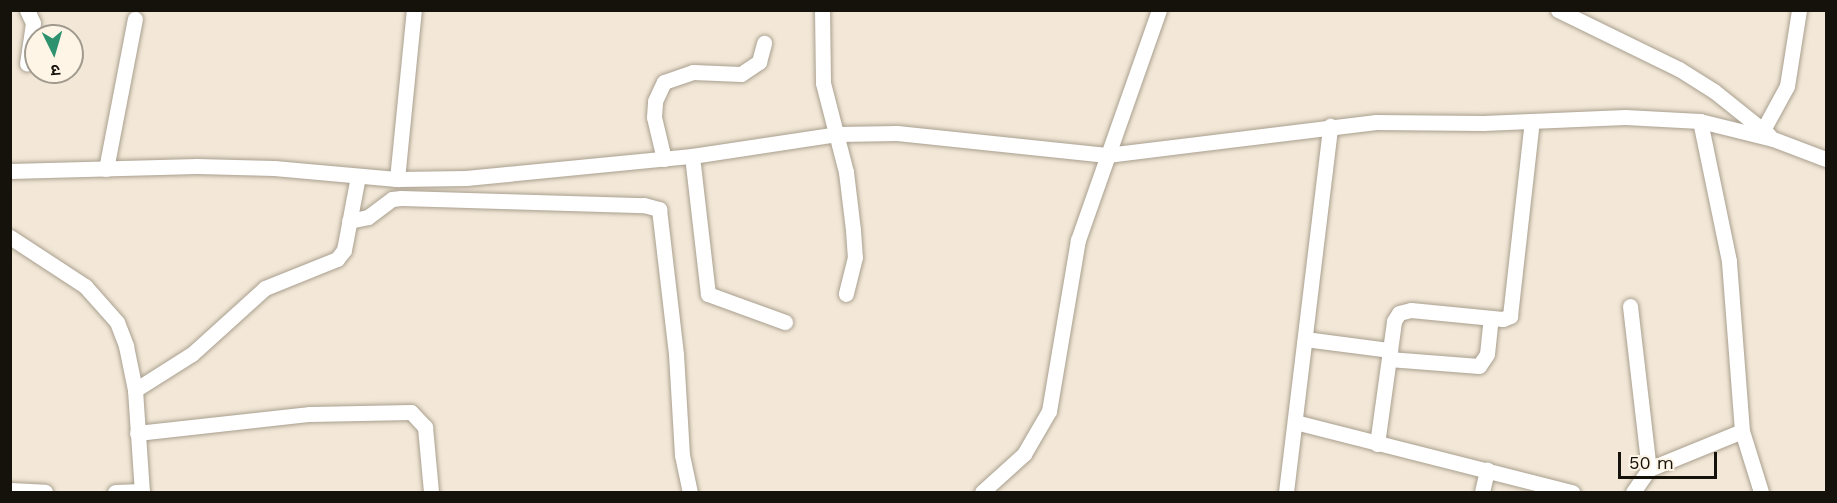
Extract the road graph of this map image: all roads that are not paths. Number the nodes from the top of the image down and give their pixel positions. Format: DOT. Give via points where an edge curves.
graph roads {
  1 [pos="27,10"];
  2 [pos="414,10"];
  3 [pos="822,10"];
  4 [pos="1159,10"];
  5 [pos="1558,10"];
  6 [pos="1799,10"];
  7 [pos="1579,16"];
  8 [pos="135,19"];
  9 [pos="33,24"];
  10 [pos="764,43"];
  11 [pos="1532,121"];
  12 [pos="1700,121"];
  13 [pos="1330,126"];
  14 [pos="838,134"];
  15 [pos="1768,134"];
  16 [pos="1107,155"];
  17 [pos="692,156"];
  18 [pos="664,159"];
  19 [pos="1827,159"];
  20 [pos="106,168"];
  21 [pos="10,171"];
  22 [pos="358,176"];
  23 [pos="397,179"];
  24 [pos="349,221"];
  25 [pos="10,237"];
  26 [pos="846,294"];
  27 [pos="1630,306"];
  28 [pos="1491,318"];
  29 [pos="785,322"];
  30 [pos="1305,339"];
  31 [pos="1389,354"];
  32 [pos="135,390"];
  33 [pos="1295,422"];
  34 [pos="1742,431"];
  35 [pos="137,433"];
  36 [pos="1377,444"];
  37 [pos="1649,469"];
  38 [pos="1487,470"];
  39 [pos="10,490"];
  40 [pos="142,491"];
  41 [pos="45,492"];
  42 [pos="115,492"];
  43 [pos="431,492"];
  44 [pos="690,492"];
  45 [pos="982,492"];
  46 [pos="1286,492"];
  47 [pos="1482,492"];
  48 [pos="1572,492"];
  49 [pos="1633,492"];
  50 [pos="1761,492"];
  1 -- 9 [label="street"];
  2 -- 23 [label="street"];
  3 -- 14 [label="street" via="823,83"];
  4 -- 16 [label="street"];
  5 -- 7 [label="street"];
  6 -- 15 [label="street" via="1787,86"];
  7 -- 15 [label="street" via="1679,69"];
  8 -- 20 [label="street"];
  10 -- 18 [label="street" via="759,62 741,74 693,72 664,82 655,101 654,117"];
  11 -- 12 [label="street" via="1625,117"];
  11 -- 13 [label="street"];
  11 -- 28 [label="street" via="1512,310 1503,319"];
  12 -- 15 [label="street"];
  12 -- 34 [label="street" via="1729,261"];
  13 -- 16 [label="street"];
  13 -- 30 [label="street"];
  14 -- 16 [label="street" via="897,133"];
  14 -- 17 [label="street"];
  14 -- 26 [label="street" via="855,248"];
  15 -- 19 [label="street"];
  16 -- 45 [label="street" via="1071,272 1049,411 1024,454"];
  17 -- 18 [label="street"];
  17 -- 29 [label="street" via="708,294"];
  18 -- 23 [label="street" via="466,178"];
  20 -- 21 [label="street"];
  20 -- 22 [label="street" via="274,168"];
  22 -- 23 [label="street"];
  22 -- 24 [label="street"];
  24 -- 32 [label="street" via="344,250 337,259 265,288 192,354"];
  24 -- 44 [label="street" via="368,217 392,199 401,198 644,205 659,209 675,343 682,454"];
  25 -- 32 [label="street" via="85,286 103,303 126,346"];
  27 -- 37 [label="street"];
  28 -- 31 [label="street" via="1411,310 1399,313"];
  28 -- 31 [label="street" via="1487,354 1479,366"];
  30 -- 31 [label="street"];
  30 -- 33 [label="street"];
  31 -- 36 [label="street"];
  32 -- 35 [label="street"];
  33 -- 36 [label="street"];
  33 -- 46 [label="street"];
  34 -- 37 [label="street"];
  34 -- 50 [label="street"];
  35 -- 40 [label="street"];
  35 -- 43 [label="street" via="310,414 411,412 425,428"];
  36 -- 38 [label="street"];
  37 -- 49 [label="street"];
  38 -- 47 [label="street"];
  38 -- 48 [label="street"];
  39 -- 41 [label="street"];
  40 -- 42 [label="street"];
}
